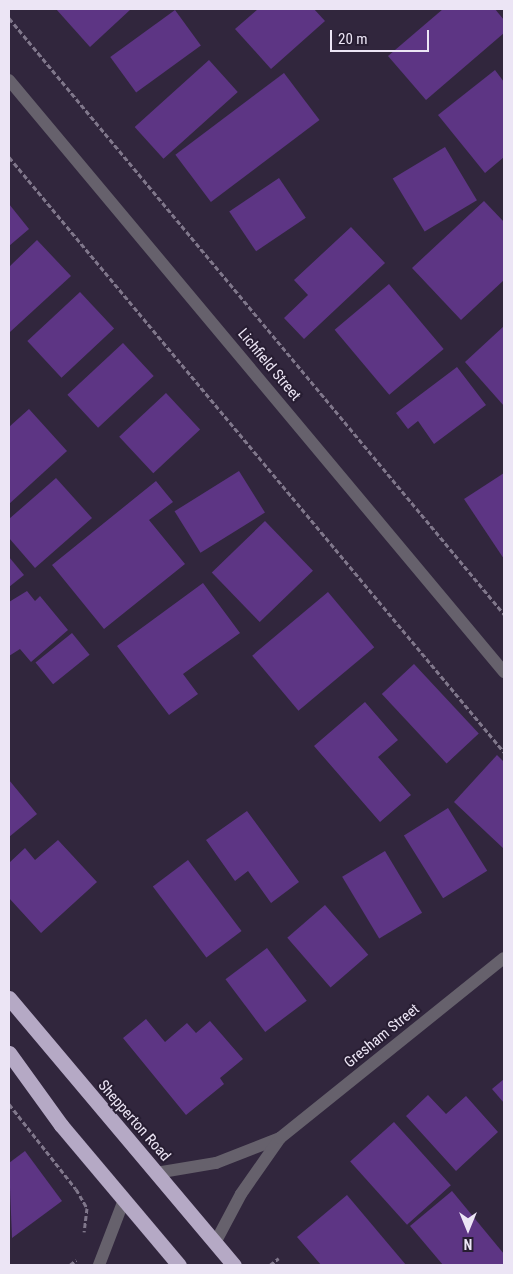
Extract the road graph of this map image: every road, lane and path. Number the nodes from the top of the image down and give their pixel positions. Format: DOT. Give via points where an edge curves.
graph roads {
  1 [pos="9,18"];
  2 [pos="9,80"];
  3 [pos="9,157"];
  4 [pos="504,614"];
  5 [pos="504,672"];
  6 [pos="504,752"];
  7 [pos="504,958"];
  8 [pos="9,998"];
  9 [pos="9,1053"];
  10 [pos="9,1104"];
  11 [pos="280,1138"];
  12 [pos="156,1173"];
  13 [pos="124,1200"];
  14 [pos="84,1236"];
  15 [pos="216,1243"];
  16 [pos="82,1256"];
  17 [pos="279,1258"];
  18 [pos="70,1265"];
  19 [pos="99,1265"];
  20 [pos="179,1265"];
  21 [pos="234,1265"];
  22 [pos="270,1265"];
  1 -- 4 [label="path"];
  2 -- 5 [label="street, Lichfield Street"];
  3 -- 6 [label="path"];
  7 -- 11 [label="street, Gresham Street"];
  8 -- 12 [label="highway, Shepperton Road"];
  9 -- 13 [label="highway"];
  10 -- 14 [label="path" via="87,1208"];
  11 -- 12 [label="street, Gresham Street" via="216,1163"];
  11 -- 15 [label="street, Gresham Street" via="241,1194"];
  12 -- 15 [label="highway, Shepperton Road"];
  13 -- 19 [label="street"];
  13 -- 20 [label="highway"];
  15 -- 21 [label="highway, Shepperton Road"];
  16 -- 18 [label="path"];
  17 -- 22 [label="path"];
}
